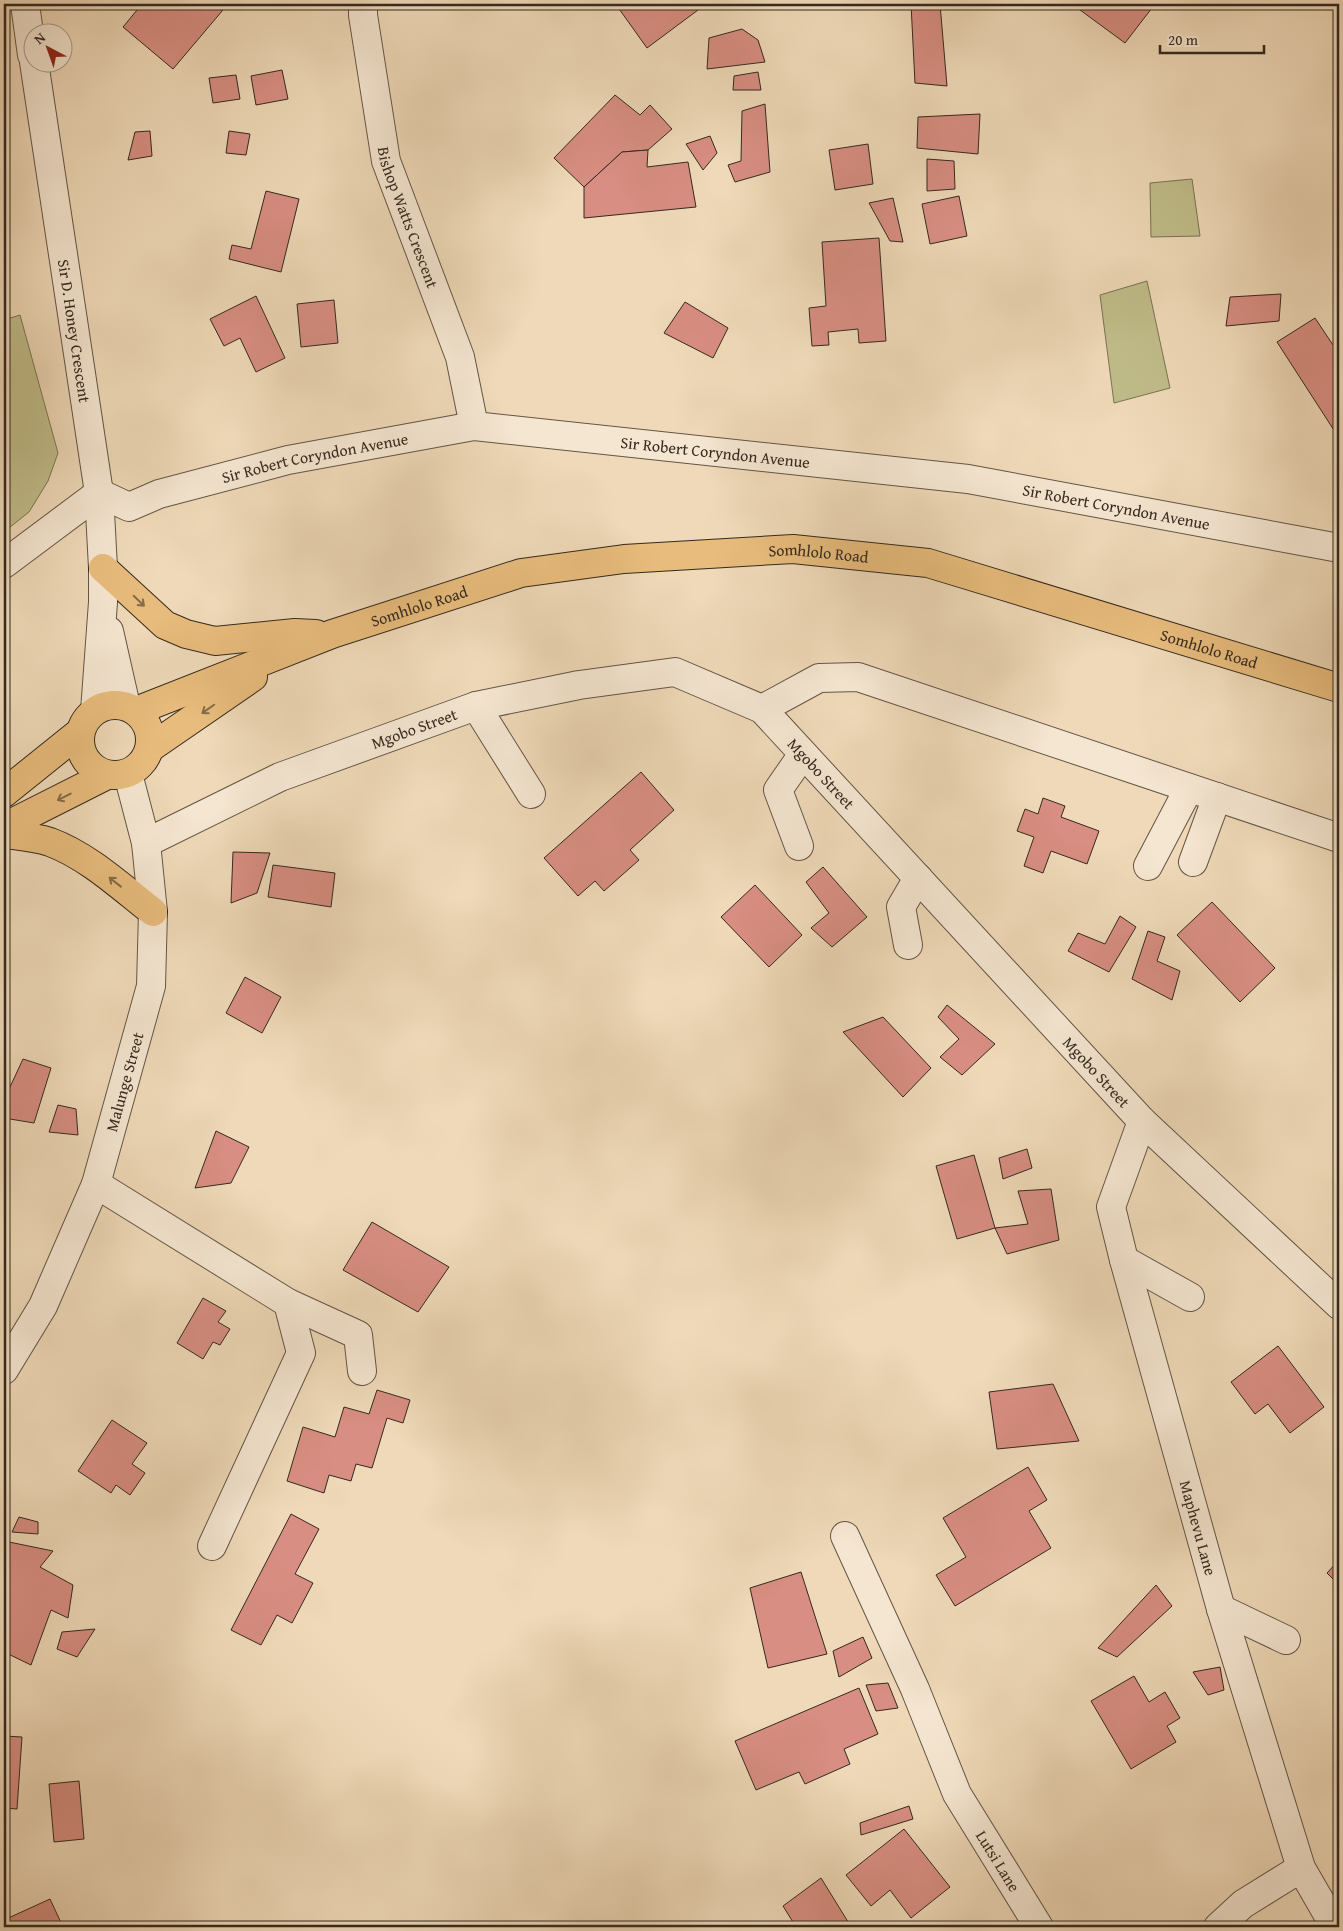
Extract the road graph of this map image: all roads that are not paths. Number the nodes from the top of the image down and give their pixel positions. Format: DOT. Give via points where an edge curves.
graph roads {
  1 [pos="25,4"];
  2 [pos="363,4"];
  3 [pos="27,22"];
  4 [pos="36,72"];
  5 [pos="474,426"];
  6 [pos="99,493"];
  7 [pos="1339,548"];
  8 [pos="4,564"];
  9 [pos="103,568"];
  10 [pos="102,602"];
  11 [pos="332,634"];
  12 [pos="291,651"];
  13 [pos="1339,688"];
  14 [pos="476,706"];
  15 [pos="131,709"];
  16 [pos="762,709"];
  17 [pos="88,722"];
  18 [pos="150,748"];
  19 [pos="803,754"];
  20 [pos="117,774"];
  21 [pos="1189,788"];
  22 [pos="4,793"];
  23 [pos="531,794"];
  24 [pos="1217,796"];
  25 [pos="4,827"];
  26 [pos="4,834"];
  27 [pos="1339,838"];
  28 [pos="146,843"];
  29 [pos="799,846"];
  30 [pos="1193,862"];
  31 [pos="1148,866"];
  32 [pos="918,878"];
  33 [pos="153,912"];
  34 [pos="908,945"];
  35 [pos="1142,1122"];
  36 [pos="96,1184"];
  37 [pos="1124,1260"];
  38 [pos="1190,1297"];
  39 [pos="288,1303"];
  40 [pos="1339,1304"];
  41 [pos="4,1370"];
  42 [pos="362,1371"];
  43 [pos="845,1536"];
  44 [pos="212,1546"];
  45 [pos="1221,1609"];
  46 [pos="1286,1640"];
  47 [pos="1301,1868"];
  48 [pos="1329,1901"];
  49 [pos="1039,1927"];
  50 [pos="1218,1927"];
  51 [pos="1335,1927"];
  1 -- 3 [label="street"];
  2 -- 5 [label="street, Bishop Watts Crescent" via="386,161 460,357"];
  4 -- 6 [label="street, Sir D. Honey Crescent"];
  5 -- 6 [label="street, Sir Robert Coryndon Avenue" via="288,460 159,494 129,507"];
  5 -- 7 [label="street, Sir Robert Coryndon Avenue" via="968,479"];
  6 -- 8 [label="street"];
  6 -- 9 [label="street, Sir D. Honey Crescent"];
  9 -- 10 [label="street, Sir D. Honey Crescent"];
  9 -- 11 [label="main road, one-way" via="165,625 186,634 215,641 295,633"];
  10 -- 15 [label="street, Sir D. Honey Crescent"];
  10 -- 17 [label="street, Sir D. Honey Crescent"];
  11 -- 12 [label="main road, Somhlolo Road"];
  11 -- 13 [label="main road, Somhlolo Road" via="521,573 624,558 793,549 928,563"];
  12 -- 15 [label="main road, Somhlolo Road"];
  12 -- 18 [label="main road, Somhlolo Road, one-way"];
  14 -- 16 [label="street, Mgobo Street" via="579,685 675,672"];
  14 -- 23 [label="street"];
  14 -- 28 [label="street, Mgobo Street" via="280,777"];
  15 -- 17 [label="main road, Somhlolo Road" via="110,705"];
  15 -- 18 [label="main road" via="146,722"];
  16 -- 19 [label="street, Mgobo Street"];
  16 -- 21 [label="street" via="819,678 858,677"];
  17 -- 20 [label="main road" via="80,746 85,759 94,769"];
  17 -- 22 [label="main road, Somhlolo Road"];
  18 -- 20 [label="main road, Somhlolo Road" via="144,761"];
  19 -- 29 [label="street" via="778,790"];
  19 -- 32 [label="street, Mgobo Street"];
  20 -- 25 [label="main road, Somhlolo Road, one-way"];
  20 -- 28 [label="street, Malunge Street"];
  21 -- 24 [label="street"];
  21 -- 31 [label="street"];
  24 -- 27 [label="street"];
  24 -- 30 [label="street"];
  33 -- 26 [label="main road, one-way" via="103,873 66,850 31,837"];
  28 -- 33 [label="street, Malunge Street"];
  32 -- 34 [label="street" via="901,907"];
  32 -- 35 [label="street, Mgobo Street"];
  33 -- 36 [label="street, Malunge Street" via="150,986"];
  35 -- 37 [label="street, Maphevu Lane" via="1111,1207"];
  35 -- 40 [label="street, Mgobo Street"];
  36 -- 39 [label="street"];
  36 -- 41 [label="street, Malunge Street" via="43,1306"];
  37 -- 38 [label="street"];
  37 -- 45 [label="street, Maphevu Lane"];
  39 -- 42 [label="street" via="358,1335"];
  39 -- 44 [label="street" via="300,1353"];
  43 -- 49 [label="street, Lutsi Lane" via="957,1794"];
  45 -- 46 [label="street"];
  45 -- 47 [label="street, Maphevu Lane"];
  47 -- 48 [label="street, Maphevu Lane"];
  47 -- 50 [label="street" via="1243,1904"];
  48 -- 51 [label="street, Maphevu Lane"];
}
